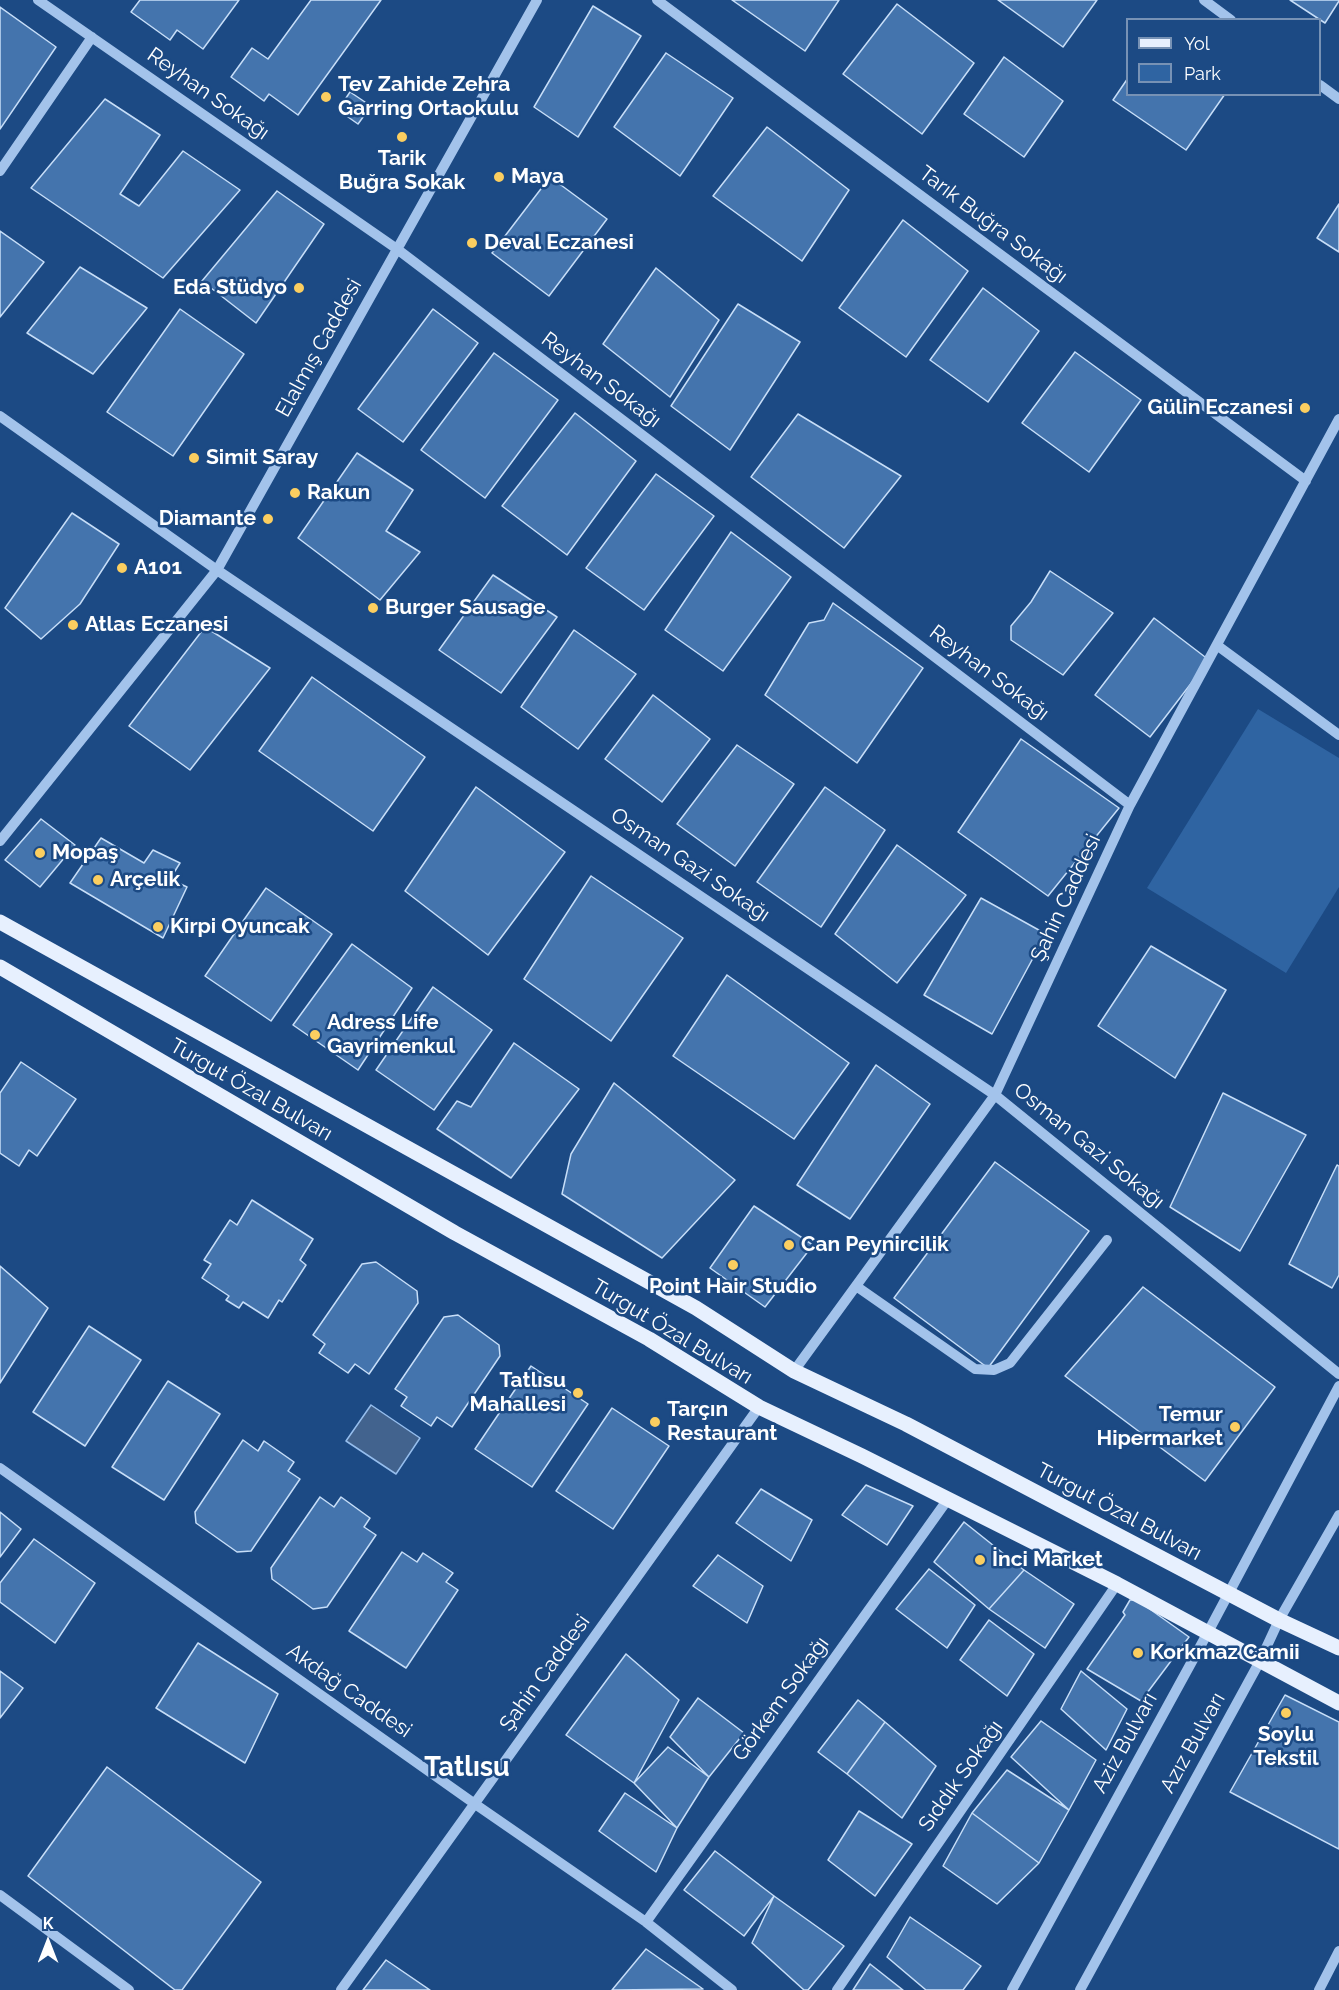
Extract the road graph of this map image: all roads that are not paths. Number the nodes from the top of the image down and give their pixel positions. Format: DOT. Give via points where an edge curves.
graph roads {
  1 [pos="38,0"];
  2 [pos="537,0"];
  3 [pos="657,0"];
  4 [pos="1204,0"];
  5 [pos="1228,18"];
  6 [pos="92,37"];
  7 [pos="1321,86"];
  8 [pos="1339,99"];
  9 [pos="0,171"];
  10 [pos="397,249"];
  11 [pos="0,416"];
  12 [pos="1339,419"];
  13 [pos="1306,482"];
  14 [pos="217,570"];
  15 [pos="1218,646"];
  16 [pos="1339,735"];
  17 [pos="1130,806"];
  18 [pos="0,841"];
  19 [pos="0,922"];
  20 [pos="0,967"];
  21 [pos="995,1095"];
  22 [pos="1107,1240"];
  23 [pos="856,1286"];
  24 [pos="794,1371"];
  25 [pos="1339,1374"];
  26 [pos="1339,1386"];
  27 [pos="759,1407"];
  28 [pos="0,1468"];
  29 [pos="948,1499"];
  30 [pos="1339,1515"];
  31 [pos="1117,1584"];
  32 [pos="1228,1593"];
  33 [pos="1279,1620"];
  34 [pos="1207,1634"];
  35 [pos="1339,1648"];
  36 [pos="1260,1661"];
  37 [pos="1339,1703"];
  38 [pos="475,1804"];
  39 [pos="0,1895"];
  40 [pos="646,1922"];
  41 [pos="1339,1952"];
  42 [pos="129,1990"];
  43 [pos="341,1990"];
  44 [pos="732,1990"];
  45 [pos="837,1990"];
  46 [pos="1012,1990"];
  47 [pos="1080,1990"];
  48 [pos="1319,1990"];
  1 -- 6 [label="street, Reyhan Sokağı"];
  2 -- 10 [label="street, Elalmış Caddesi"];
  3 -- 13 [label="street, Tarık Buğra Sokağı"];
  4 -- 5 [label="street"];
  6 -- 9 [label="street"];
  6 -- 10 [label="street, Reyhan Sokağı"];
  7 -- 8 [label="street"];
  10 -- 14 [label="street, Elalmış Caddesi"];
  10 -- 17 [label="street, Reyhan Sokağı"];
  11 -- 14 [label="street, Osman Gazi Sokağı"];
  12 -- 13 [label="street, Şahin Caddesi"];
  13 -- 15 [label="street, Şahin Caddesi"];
  14 -- 18 [label="street, Elalmış Caddesi"];
  14 -- 21 [label="street, Osman Gazi Sokağı"];
  15 -- 16 [label="street"];
  15 -- 17 [label="street, Şahin Caddesi"];
  17 -- 21 [label="street, Şahin Caddesi"];
  19 -- 24 [label="main road, Turgut Özal Bulvarı" via="696,1308"];
  20 -- 27 [label="main road, Turgut Özal Bulvarı" via="455,1233 649,1339"];
  21 -- 23 [label="street, Şahin Caddesi"];
  21 -- 25 [label="street, Osman Gazi Sokağı"];
  22 -- 23 [label="street" via="1010,1363 994,1370 975,1369"];
  23 -- 24 [label="street, Şahin Caddesi"];
  24 -- 32 [label="main road, Turgut Özal Bulvarı" via="906,1424"];
  26 -- 32 [label="street, Aziz Bulvarı"];
  27 -- 29 [label="main road, Turgut Özal Bulvarı"];
  27 -- 38 [label="street, Şahin Caddesi"];
  28 -- 38 [label="street, Akdağ Caddesi"];
  29 -- 31 [label="main road, Turgut Özal Bulvarı"];
  29 -- 40 [label="street, Görkem Sokağı"];
  30 -- 33 [label="street, Azız Bulvarı"];
  31 -- 34 [label="main road, Turgut Özal Bulvarı"];
  31 -- 45 [label="street, Sıddık Sokağı"];
  32 -- 33 [label="main road, Turgut Özal Bulvarı"];
  32 -- 34 [label="street, Aziz Bulvarı"];
  33 -- 35 [label="main road, Turgut Özal Bulvarı"];
  33 -- 36 [label="street, Azız Bulvarı"];
  34 -- 36 [label="main road, Turgut Özal Bulvarı"];
  34 -- 46 [label="street, Aziz Bulvarı"];
  36 -- 37 [label="main road, Turgut Özal Bulvarı"];
  36 -- 47 [label="street, Azız Bulvarı"];
  38 -- 40 [label="street, Akdağ Caddesi"];
  38 -- 43 [label="street, Şahin Caddesi"];
  39 -- 42 [label="street"];
  40 -- 44 [label="street, Akdağ Caddesi"];
  41 -- 48 [label="street"];
}
